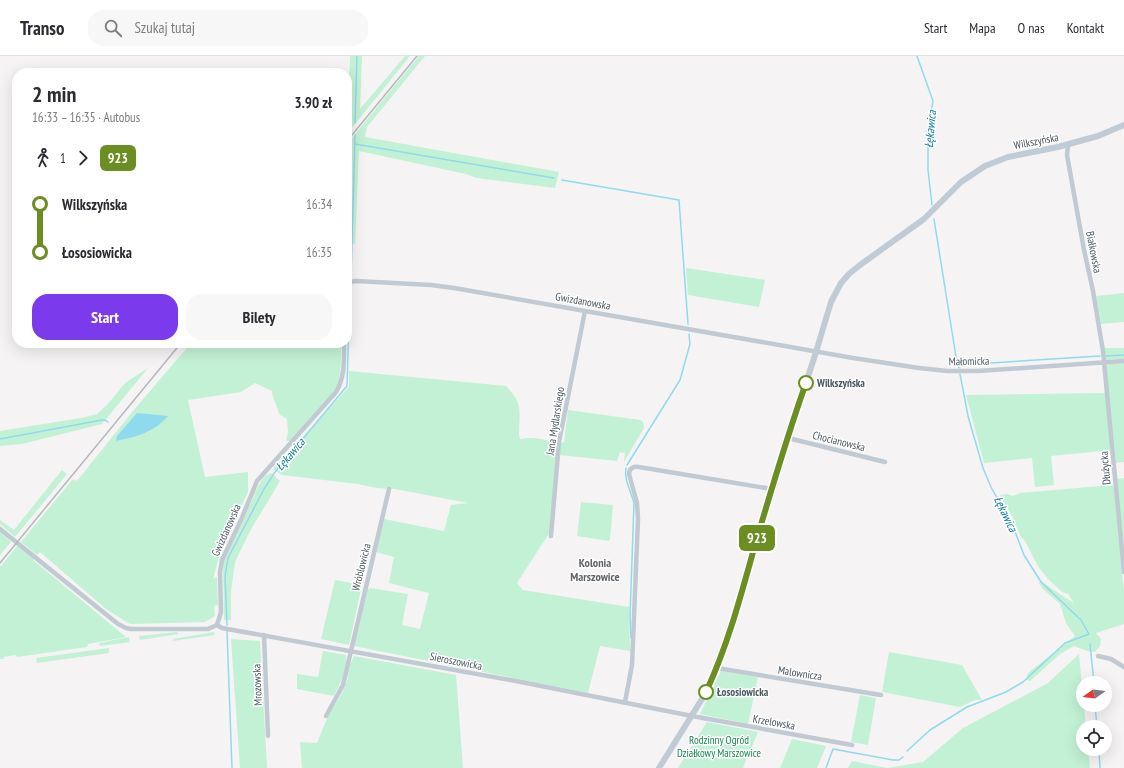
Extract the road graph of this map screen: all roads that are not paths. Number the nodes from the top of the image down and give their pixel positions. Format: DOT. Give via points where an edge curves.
graph roads {
  1 [pos="1124,125"];
  2 [pos="1068,145"];
  3 [pos="352,282"];
  4 [pos="584,311"];
  5 [pos="344,348"];
  6 [pos="816,352"];
  7 [pos="1124,361"];
  8 [pos="1104,362"];
  9 [pos="788,438"];
  10 [pos="886,462"];
  11 [pos="390,489"];
  12 [pos="772,489"];
  13 [pos="0,528"];
  14 [pos="551,536"];
  15 [pos="1124,572"];
  16 [pos="217,625"];
  17 [pos="264,635"];
  18 [pos="350,650"];
  19 [pos="1098,656"];
  20 [pos="1124,667"];
  21 [pos="717,668"];
  22 [pos="881,695"];
  23 [pos="625,702"];
  24 [pos="326,716"];
  25 [pos="692,716"];
  26 [pos="268,736"];
  27 [pos="852,745"];
  28 [pos="658,768"];
  1 -- 2 [label="street, Wilkszyńska"];
  2 -- 6 [label="street, Wilkszyńska" via="997,160 961,182 924,218 849,274 838,287 831,302"];
  2 -- 8 [label="street, Białkowska" via="1067,155"];
  3 -- 4 [label="street, Gwizdanowska" via="431,285"];
  4 -- 6 [label="street, Gwizdanowska"];
  4 -- 14 [label="street, Jana Mydlarskiego" via="559,442"];
  5 -- 16 [label="street, Gwizdanowska" via="343,374 336,392 257,482 222,560 221,612"];
  6 -- 8 [label="street, Małomicka" via="947,371"];
  6 -- 9 [label="street, Wilkszyńska"];
  7 -- 8 [label="street, Małomicka"];
  8 -- 15 [label="street, Dłużycka"];
  9 -- 10 [label="street, Chocianowska"];
  9 -- 12 [label="street, Wilkszyńska"];
  11 -- 18 [label="street, Wróblowicka"];
  12 -- 21 [label="street, Wilkszyńska"];
  12 -- 23 [label="street" via="639,467 630,470 638,519 632,665"];
  13 -- 16 [label="street" via="126,628 208,629"];
  16 -- 17 [label="street, Sieroszowicka"];
  17 -- 18 [label="street, Sieroszowicka"];
  17 -- 26 [label="street, Mrozowska"];
  18 -- 23 [label="street, Sieroszowicka"];
  18 -- 24 [label="street, Wróblowicka" via="343,685"];
  19 -- 20 [label="street" via="1111,659"];
  21 -- 22 [label="street, Malownicza"];
  21 -- 25 [label="street, Wilkszyńska"];
  23 -- 25 [label="street, Sieroszowicka"];
  25 -- 27 [label="street, Krzelowska"];
  25 -- 28 [label="street, Wilkszyńska"];
}
